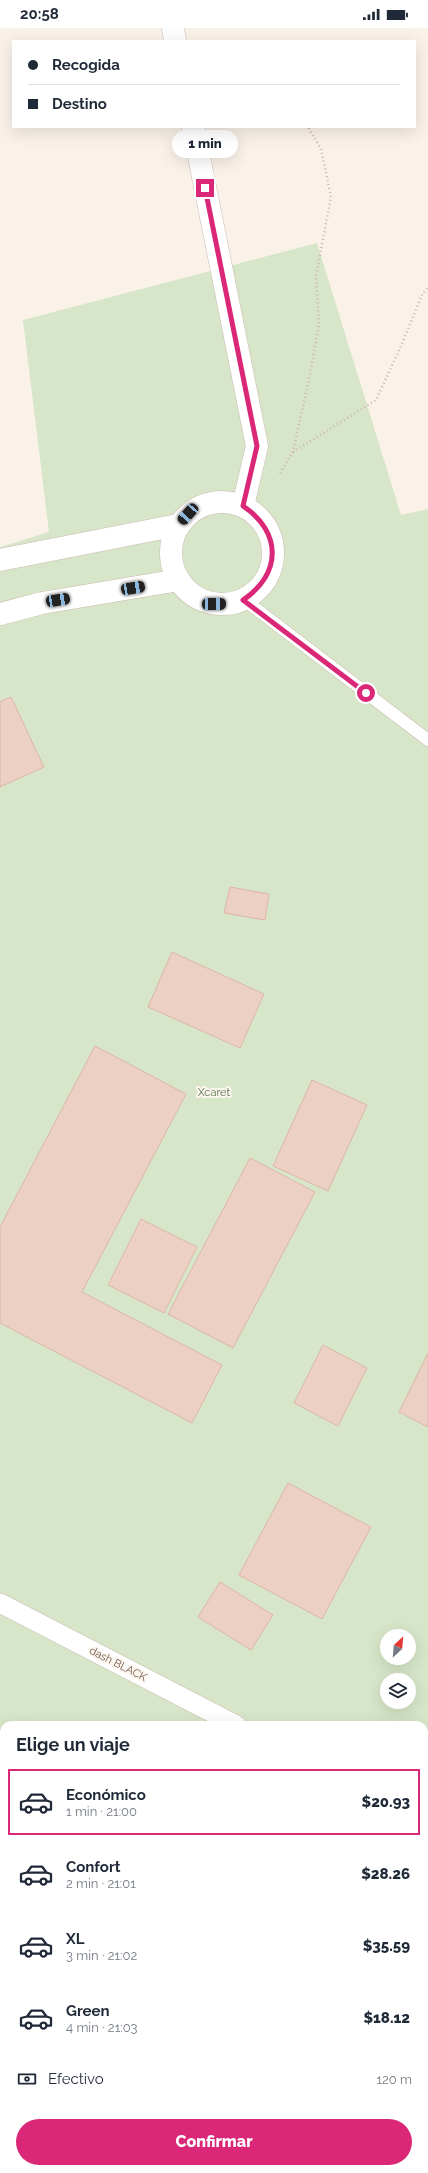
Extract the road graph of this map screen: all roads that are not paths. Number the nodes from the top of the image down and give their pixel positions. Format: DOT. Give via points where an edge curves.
graph roads {
  1 [pos="173,28"];
  2 [pos="175,40"];
  3 [pos="193,128"];
  4 [pos="243,506"];
  5 [pos="178,525"];
  6 [pos="0,560"];
  7 [pos="179,580"];
  8 [pos="243,600"];
  9 [pos="0,614"];
  10 [pos="428,740"];
  11 [pos="0,1603"];
  12 [pos="228,1721"];
  1 -- 2 [label="street"];
  3 -- 4 [label="street" via="257,446"];
  4 -- 5 [label="street" via="228,502 200,506"];
  4 -- 8 [label="street" via="265,525 271,538 273,553 271,567 265,580 255,592"];
  5 -- 6 [label="street"];
  5 -- 7 [label="street" via="172,538 170,553 172,567"];
  7 -- 8 [label="street" via="200,600 214,604"];
  7 -- 9 [label="street" via="42,603"];
  8 -- 10 [label="lane"];
  11 -- 12 [label="street, dash BLACK"];
}
